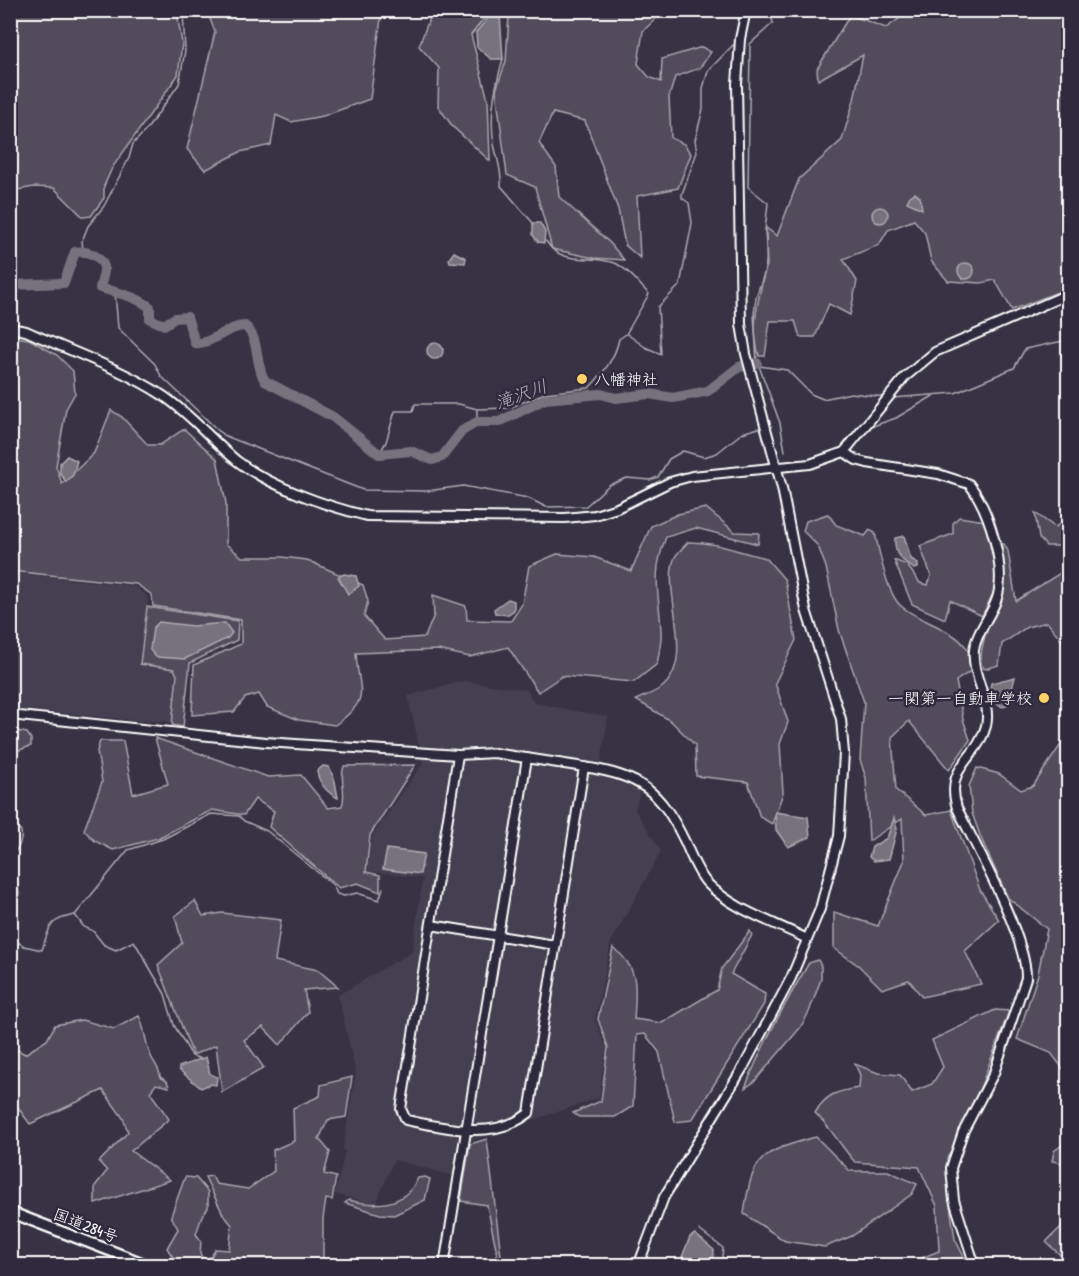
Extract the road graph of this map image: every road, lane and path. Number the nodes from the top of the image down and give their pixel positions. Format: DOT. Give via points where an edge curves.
graph roads {
  1 [pos="746,10"];
  2 [pos="1068,294"];
  3 [pos="10,328"];
  4 [pos="844,452"];
  5 [pos="776,467"];
  6 [pos="10,715"];
  7 [pos="458,755"];
  8 [pos="527,758"];
  9 [pos="584,767"];
  10 [pos="431,926"];
  11 [pos="499,936"];
  12 [pos="807,939"];
  13 [pos="555,945"];
  14 [pos="466,1131"];
  15 [pos="10,1212"];
  16 [pos="150,1266"];
  17 [pos="444,1266"];
  18 [pos="638,1266"];
  19 [pos="975,1266"];
  1 -- 5 [label="street" via="737,84 739,297 746,354"];
  2 -- 4 [label="street" via="935,352 905,377"];
  3 -- 5 [label="street" via="26,331 160,394 253,472 341,510 367,516 565,519 606,511 692,476"];
  4 -- 5 [label="street" via="810,464"];
  4 -- 19 [label="street" via="867,463 938,474 969,484 984,509 1000,569 996,600 974,649 986,723 953,787 957,807 1023,952 1026,978 994,1073 963,1132 951,1168 957,1210"];
  5 -- 12 [label="street" via="806,610 840,719 844,753 839,836 820,909"];
  6 -- 7 [label="street" via="266,742"];
  7 -- 8 [label="street" via="494,753"];
  7 -- 10 [label="street"];
  8 -- 9 [label="street"];
  8 -- 11 [label="street"];
  9 -- 12 [label="street" via="612,771 646,787 668,810 706,881 738,906"];
  9 -- 13 [label="street"];
  10 -- 11 [label="street"];
  10 -- 14 [label="street" via="401,1108 406,1120"];
  11 -- 13 [label="street"];
  11 -- 14 [label="street"];
  12 -- 18 [label="street" via="744,1066 664,1197"];
  13 -- 14 [label="street" via="529,1113 519,1121"];
  14 -- 17 [label="street"];
  15 -- 16 [label="highway, 国道284号"];
}
